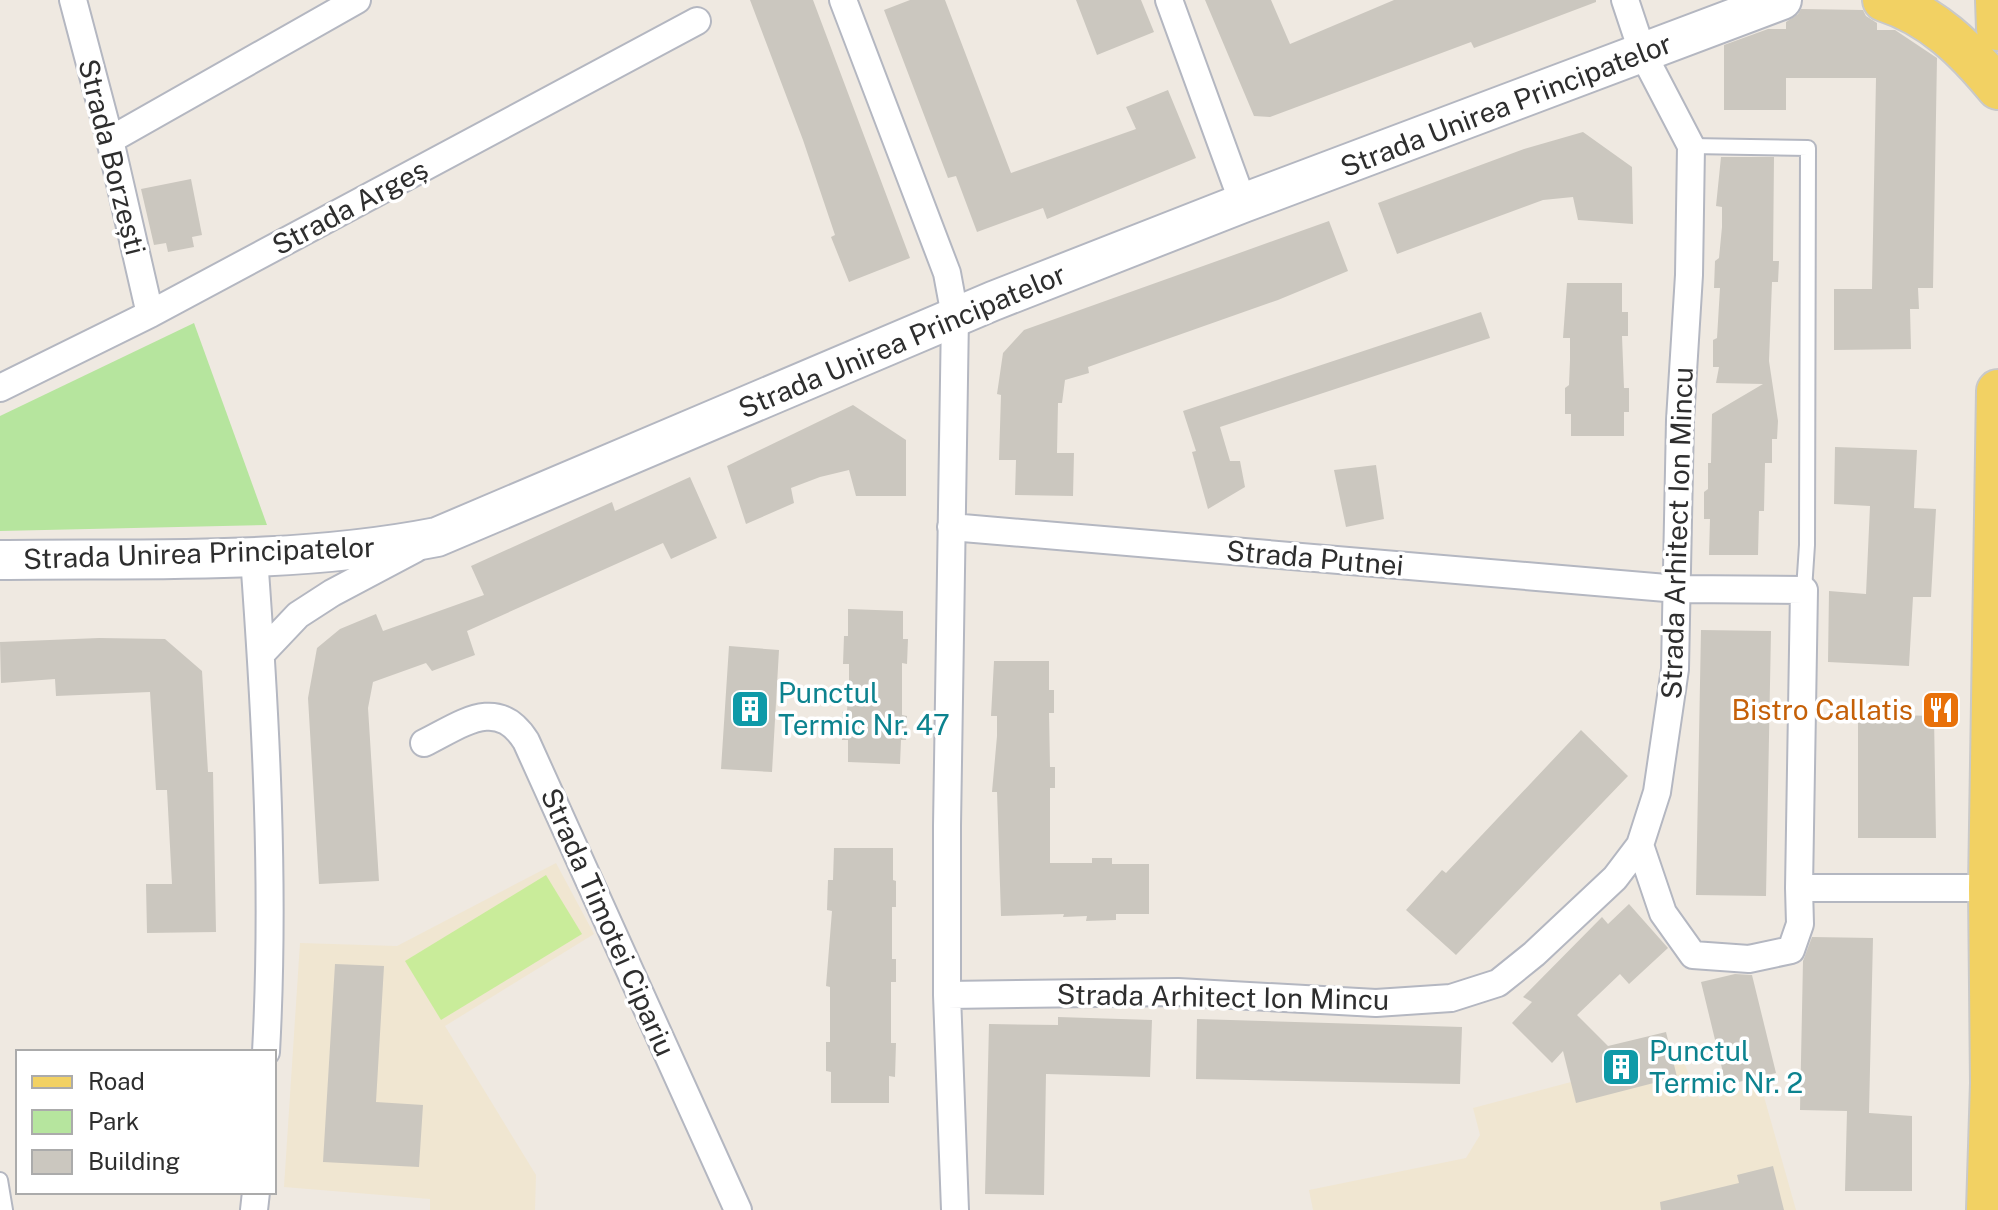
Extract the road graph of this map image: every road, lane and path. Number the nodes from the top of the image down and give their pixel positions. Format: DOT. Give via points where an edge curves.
graph roads {
  1 [pos="73,0"];
  2 [pos="357,0"];
  3 [pos="843,0"];
  4 [pos="1169,0"];
  5 [pos="1625,0"];
  6 [pos="1782,0"];
  7 [pos="1884,0"];
  8 [pos="1997,0"];
  9 [pos="697,21"];
  10 [pos="1998,29"];
  11 [pos="1643,54"];
  12 [pos="1998,88"];
  13 [pos="110,140"];
  14 [pos="1691,146"];
  15 [pos="1243,203"];
  16 [pos="150,314"];
  17 [pos="955,316"];
  18 [pos="0,388"];
  19 [pos="1998,391"];
  20 [pos="951,527"];
  21 [pos="437,537"];
  22 [pos="254,557"];
  23 [pos="0,560"];
  24 [pos="1678,589"];
  25 [pos="1804,590"];
  26 [pos="261,654"];
  27 [pos="424,743"];
  28 [pos="1640,845"];
  29 [pos="1799,888"];
  30 [pos="1990,888"];
  31 [pos="1995,953"];
  32 [pos="947,995"];
  33 [pos="266,1050"];
  34 [pos="1995,1083"];
  35 [pos="0,1180"];
  36 [pos="5,1210"];
  37 [pos="738,1210"];
  38 [pos="955,1210"];
  39 [pos="1988,1210"];
  1 -- 13 [label="street, Strada Borzești"];
  2 -- 13 [label="street"];
  3 -- 17 [label="street" via="947,273"];
  4 -- 15 [label="street"];
  5 -- 11 [label="street, Strada Arhitect Ion Mincu"];
  6 -- 11 [label="main road, Strada Unirea Principatelor"];
  7 -- 12 [label="main road" via="1947,33"];
  8 -- 10 [label="main road"];
  9 -- 16 [label="street, Strada Argeș"];
  11 -- 14 [label="street, Strada Arhitect Ion Mincu"];
  11 -- 15 [label="main road, Strada Unirea Principatelor"];
  13 -- 16 [label="street, Strada Borzești"];
  14 -- 24 [label="street, Strada Arhitect Ion Mincu"];
  14 -- 25 [label="lane" via="1808,148"];
  15 -- 17 [label="main road, Strada Unirea Principatelor"];
  16 -- 18 [label="street, Strada Argeș"];
  17 -- 20 [label="street"];
  17 -- 21 [label="main road, Strada Unirea Principatelor"];
  19 -- 30 [label="main road"];
  20 -- 24 [label="street, Strada Putnei"];
  20 -- 32 [label="street"];
  21 -- 22 [label="main road, Strada Unirea Principatelor" via="383,548"];
  21 -- 26 [label="street" via="298,615"];
  22 -- 23 [label="main road, Strada Unirea Principatelor"];
  22 -- 26 [label="street"];
  24 -- 25 [label="street, Strada Putnei"];
  24 -- 28 [label="street, Strada Arhitect Ion Mincu" via="1675,669 1657,792"];
  25 -- 29 [label="street"];
  26 -- 33 [label="street" via="272,917"];
  27 -- 37 [label="street, Strada Timotei Cipariu" via="487,715 517,727"];
  28 -- 29 [label="street" via="1663,913 1693,955 1749,959 1791,950 1800,924"];
  28 -- 32 [label="street, Strada Arhitect Ion Mincu" via="1615,878 1534,954 1498,983 1451,998 1376,1003 1178,992"];
  29 -- 30 [label="street"];
  30 -- 31 [label="main road"];
  31 -- 34 [label="main road"];
  32 -- 38 [label="street"];
  34 -- 39 [label="main road"];
  35 -- 36 [label="lane"];
}
